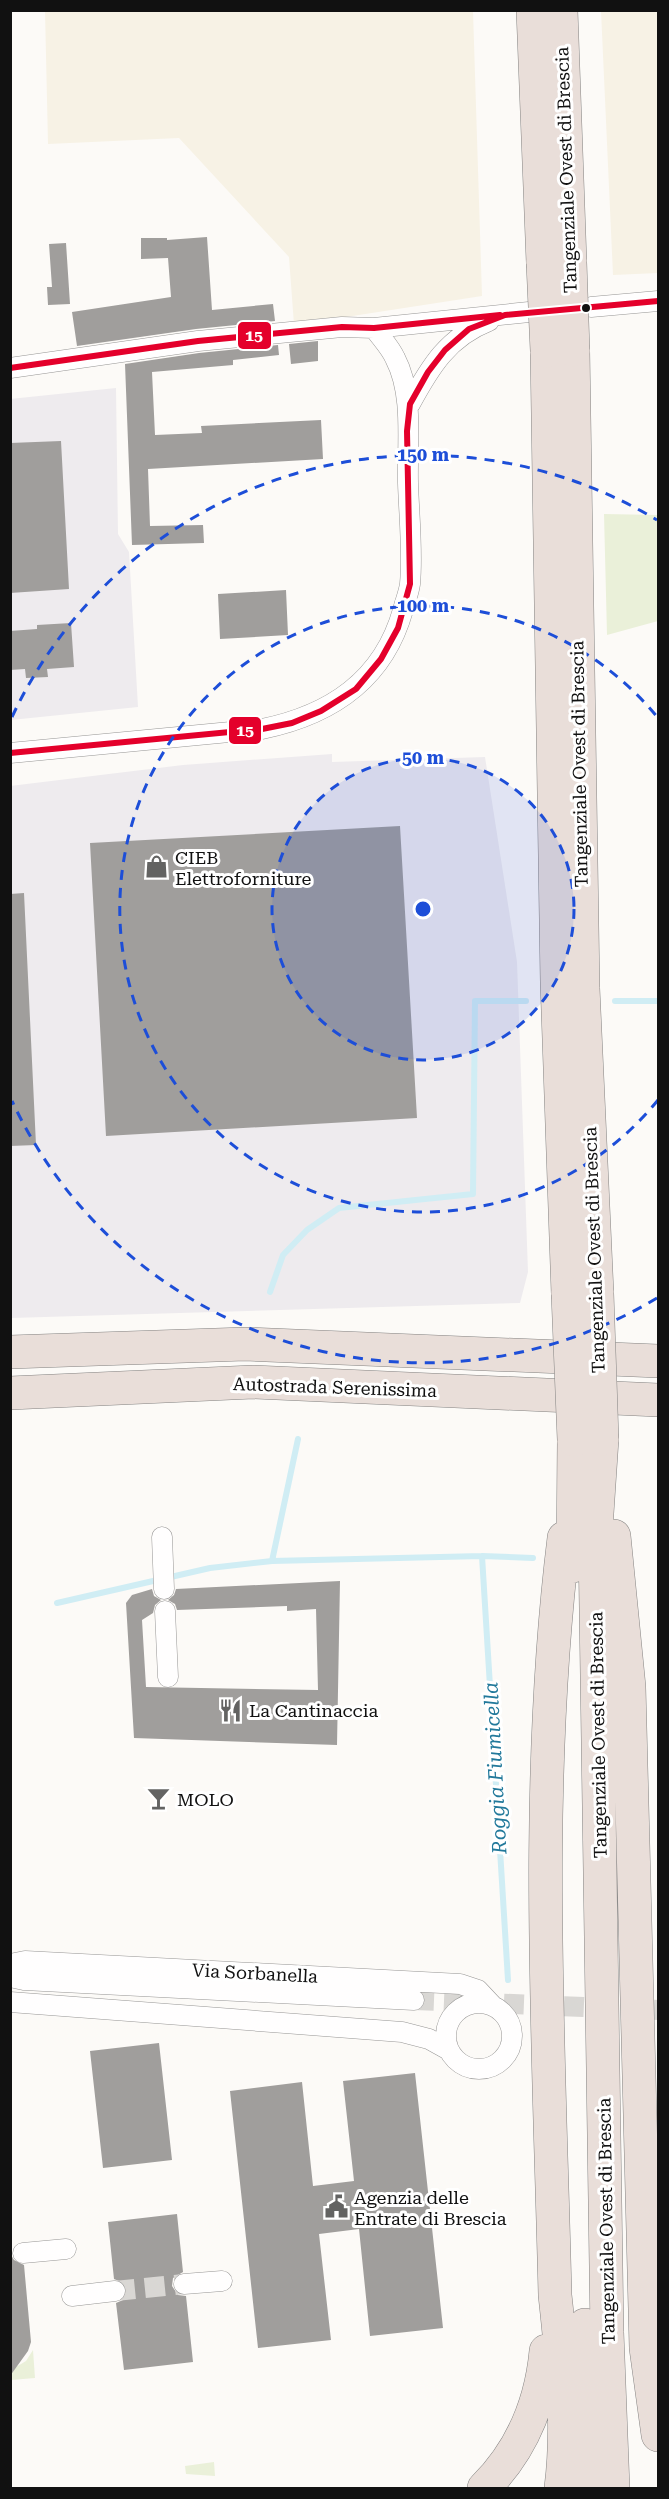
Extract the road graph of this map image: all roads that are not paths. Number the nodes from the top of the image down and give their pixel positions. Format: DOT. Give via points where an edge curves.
graph roads {
  1 [pos="533,10"];
  2 [pos="561,10"];
  3 [pos="556,263"];
  4 [pos="658,301"];
  5 [pos="591,307"];
  6 [pos="529,312"];
  7 [pos="505,315"];
  8 [pos="374,328"];
  9 [pos="10,368"];
  10 [pos="410,404"];
  11 [pos="10,753"];
  12 [pos="10,1352"];
  13 [pos="658,1361"];
  14 [pos="10,1393"];
  15 [pos="658,1400"];
  16 [pos="583,1448"];
  17 [pos="162,1537"];
  18 [pos="164,1589"];
  19 [pos="165,1611"];
  20 [pos="168,1677"];
  21 [pos="634,1902"];
  22 [pos="10,1964"];
  23 [pos="15,1981"];
  24 [pos="414,2000"];
  25 [pos="10,2002"];
  26 [pos="493,2006"];
  27 [pos="447,2049"];
  28 [pos="658,2227"];
  29 [pos="66,2249"];
  30 [pos="23,2253"];
  31 [pos="222,2281"];
  32 [pos="184,2284"];
  33 [pos="115,2291"];
  34 [pos="555,2295"];
  35 [pos="72,2296"];
  36 [pos="658,2435"];
  37 [pos="484,2488"];
  38 [pos="561,2488"];
  39 [pos="587,2488"];
  40 [pos="613,2488"];
  1 -- 3 [label="highway, Tangenziale Ovest di Brescia"];
  2 -- 3 [label="highway, Tangenziale Ovest di Brescia"];
  3 -- 16 [label="highway, Tangenziale Ovest di Brescia, bridge" via="583,976"];
  4 -- 5 [label="street"];
  6 -- 7 [label="street"];
  7 -- 8 [label="street"];
  7 -- 10 [label="street" via="469,328 445,350"];
  8 -- 9 [label="street" via="342,327 198,340"];
  8 -- 10 [label="street" via="396,358"];
  10 -- 11 [label="street" via="410,585 398,628 381,659 356,689 321,711 292,723 262,729"];
  12 -- 13 [label="highway" via="245,1344"];
  14 -- 15 [label="highway, Autostrada Serenissima" via="253,1382"];
  16 -- 21 [label="highway" via="615,1541 629,1687"];
  16 -- 34 [label="highway" via="554,1623 544,1846"];
  16 -- 39 [label="highway, Tangenziale Ovest di Brescia" via="574,1640"];
  16 -- 40 [label="highway, Tangenziale Ovest di Brescia" via="595,1543 607,2332"];
  17 -- 18 [label="street"];
  19 -- 20 [label="street"];
  21 -- 28 [label="highway" via="648,1980 652,2169"];
  21 -- 36 [label="highway" via="646,2348"];
  22 -- 26 [label="street, Via Sorbanella" via="25,1961 460,1984 477,1990"];
  23 -- 24 [label="street"];
  25 -- 27 [label="street" via="402,2032"];
  26 -- 27 [label="street" via="480,2002 456,2012 445,2035"];
  26 -- 27 [label="street" via="503,2013 512,2031 510,2050 502,2061 491,2068 472,2068 454,2060"];
  29 -- 30 [label="street"];
  31 -- 32 [label="street"];
  33 -- 35 [label="street"];
  34 -- 37 [label="highway" via="544,2380 534,2414 518,2445"];
  34 -- 38 [label="highway" via="561,2359"];
}
